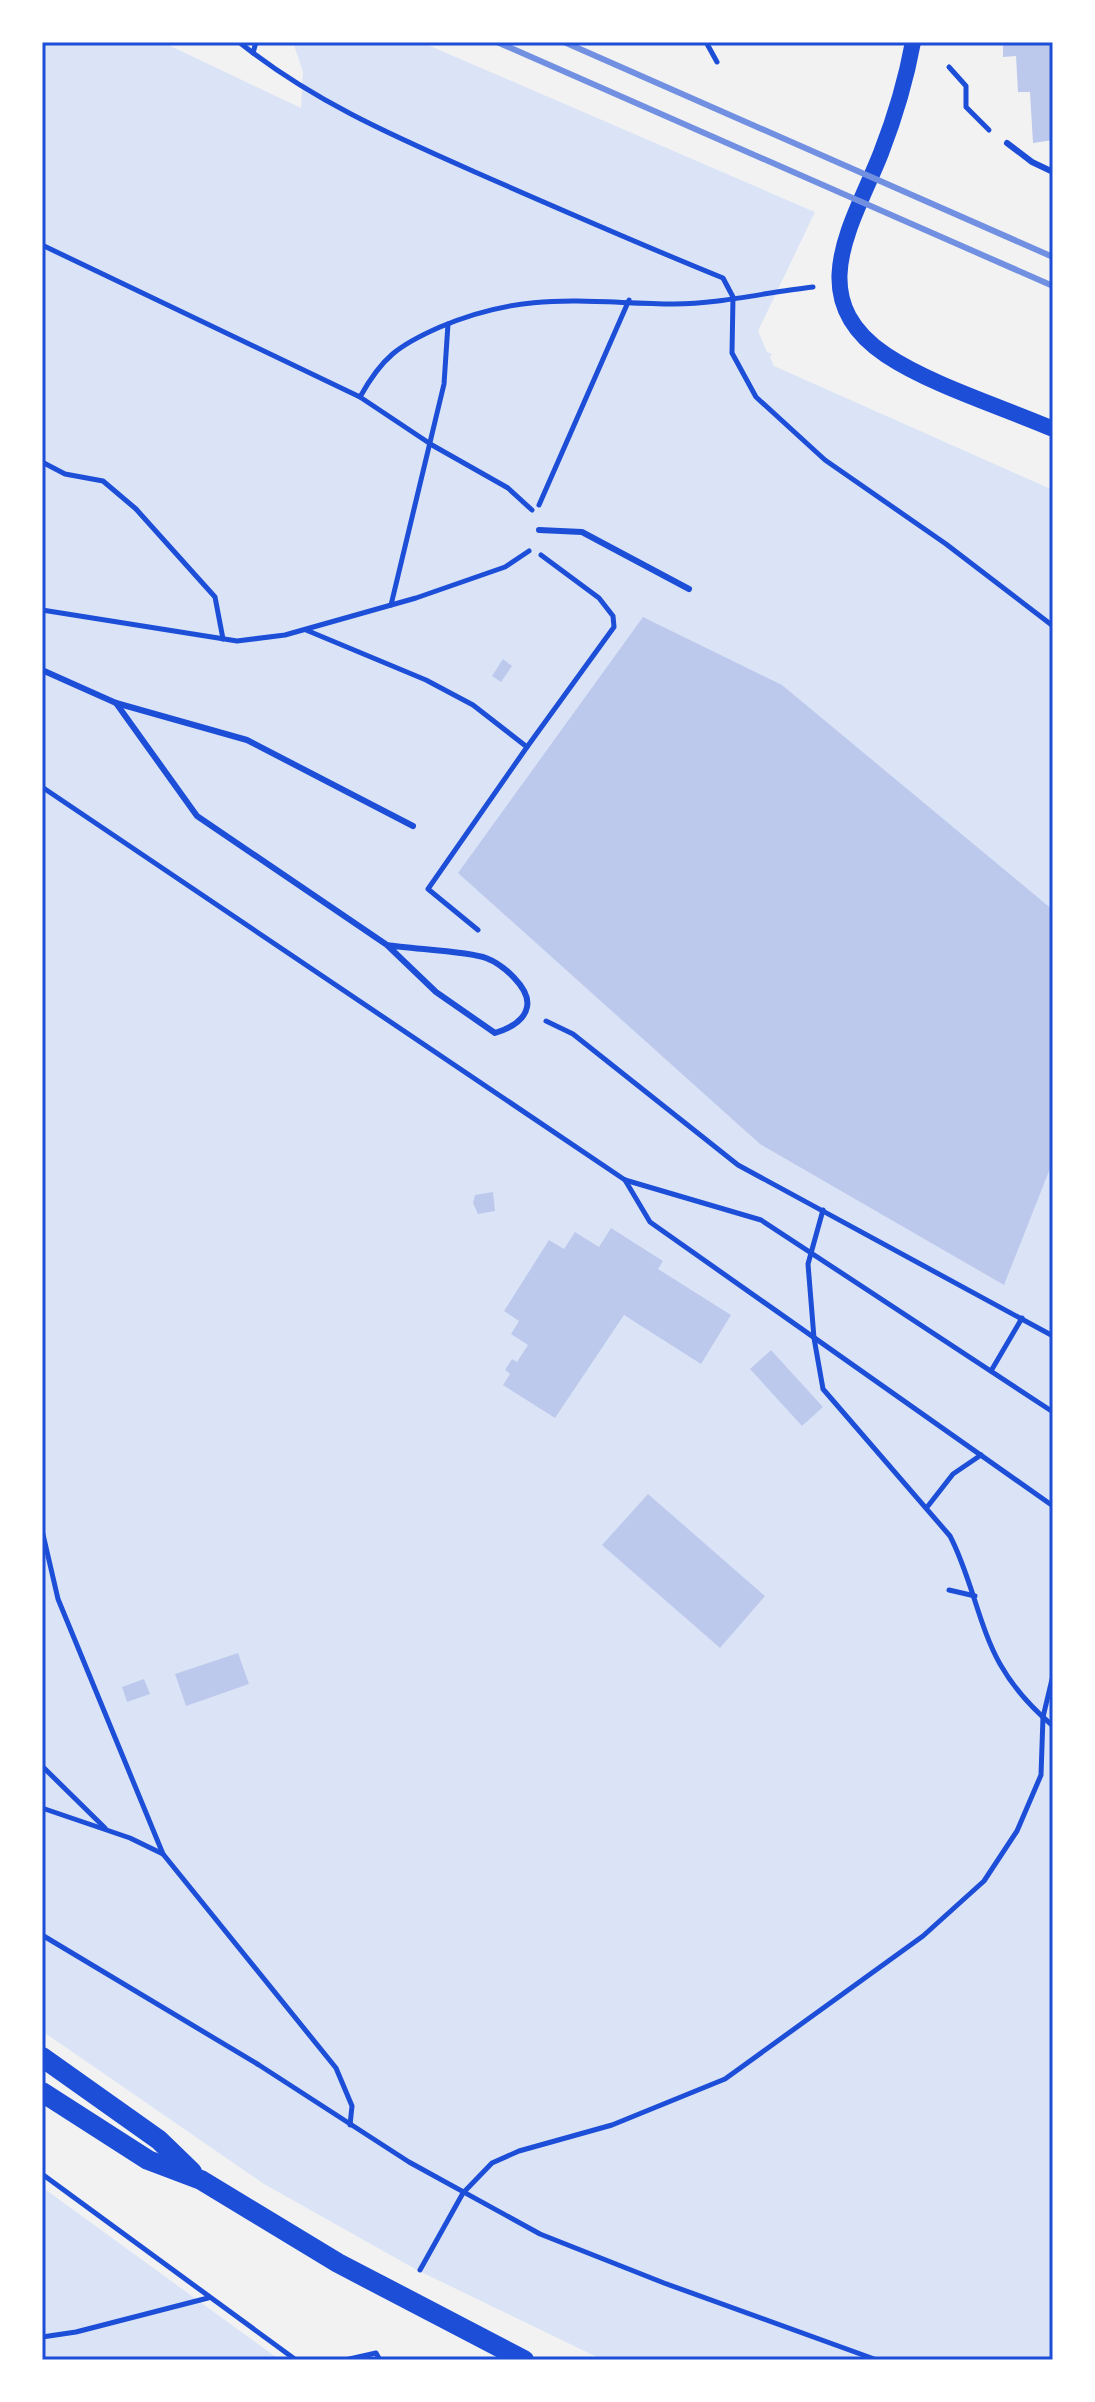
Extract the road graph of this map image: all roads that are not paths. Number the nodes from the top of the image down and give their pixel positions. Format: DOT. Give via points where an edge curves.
graph roads {
  1 [pos="913,42"];
  2 [pos="1007,143"];
  3 [pos="1053,172"];
  4 [pos="1053,429"];
  5 [pos="539,530"];
  6 [pos="689,589"];
  7 [pos="42,670"];
  8 [pos="116,703"];
  9 [pos="413,826"];
  10 [pos="387,945"];
  11 [pos="42,2057"];
  12 [pos="42,2092"];
  13 [pos="201,2180"];
  14 [pos="524,2360"];
  1 -- 4 [label="main road" via="894,117 845,237 838,284 853,321 885,354"];
  2 -- 3 [label="lane"];
  5 -- 6 [label="lane" via="582,532"];
  7 -- 8 [label="lane"];
  8 -- 9 [label="lane" via="247,740"];
  8 -- 10 [label="lane" via="197,816"];
  10 -- 10 [label="lane" via="436,992 495,1033 512,1028 527,1011 528,996 518,982 486,958"];
  11 -- 13 [label="main road" via="159,2140"];
  12 -- 13 [label="main road" via="148,2160"];
  13 -- 14 [label="main road" via="338,2263"];
}
